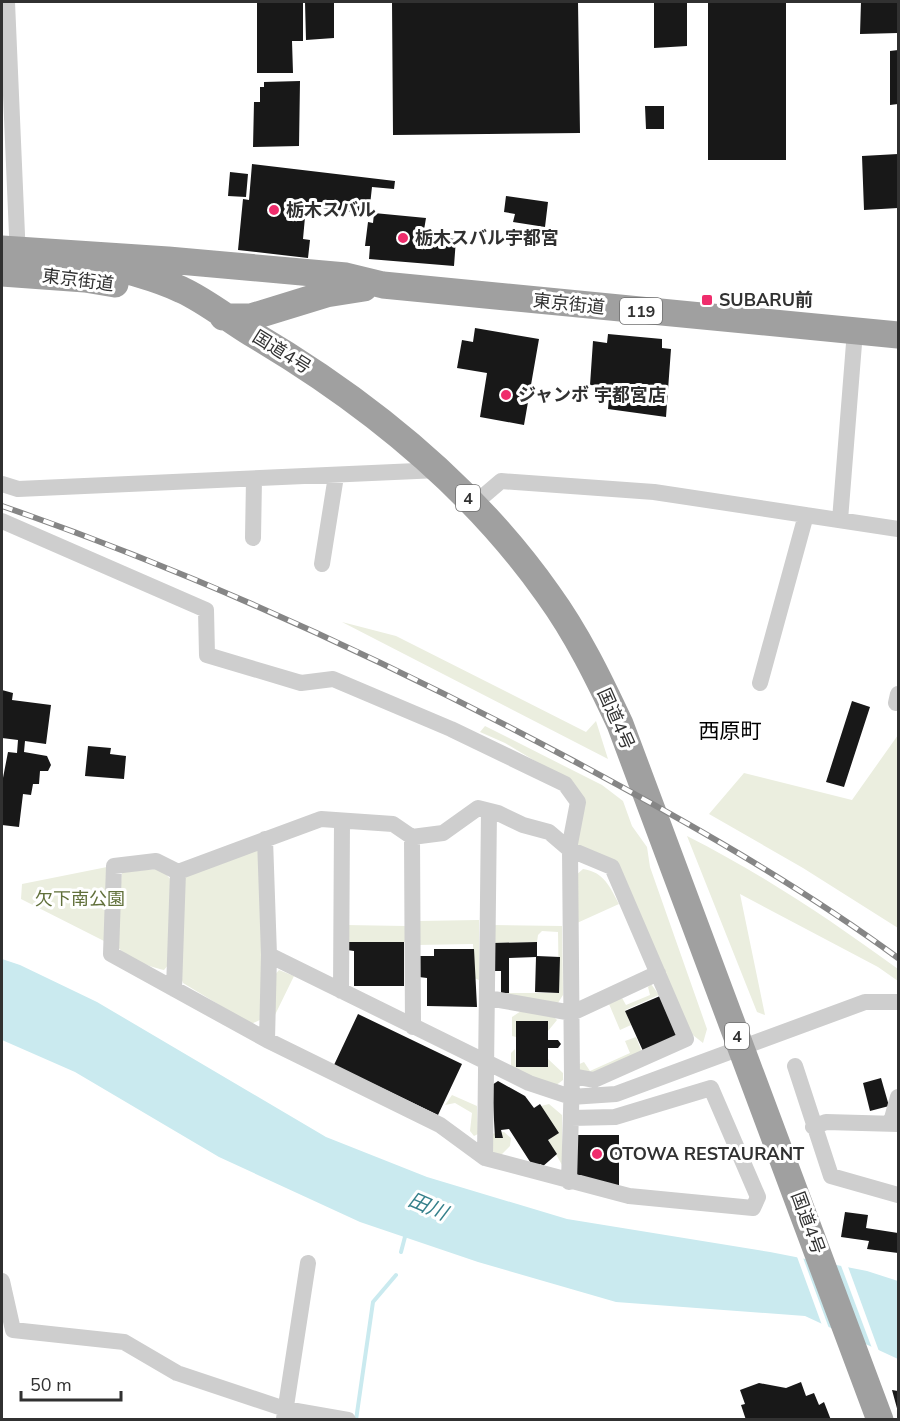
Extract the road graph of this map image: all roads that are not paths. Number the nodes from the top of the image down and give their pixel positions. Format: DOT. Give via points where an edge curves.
graph roads {
  1 [pos="7,2"];
  2 [pos="60,254"];
  3 [pos="168,260"];
  4 [pos="9,261"];
  5 [pos="383,285"];
  6 [pos="320,296"];
  7 [pos="226,318"];
  8 [pos="855,331"];
  9 [pos="898,335"];
  10 [pos="289,355"];
  11 [pos="439,470"];
  12 [pos="336,476"];
  13 [pos="254,479"];
  14 [pos="2,484"];
  15 [pos="474,504"];
  16 [pos="806,515"];
  17 [pos="840,520"];
  18 [pos="2,521"];
  19 [pos="898,529"];
  20 [pos="253,538"];
  21 [pos="322,564"];
  22 [pos="760,683"];
  23 [pos="489,811"];
  24 [pos="342,821"];
  25 [pos="412,837"];
  26 [pos="266,839"];
  27 [pos="568,849"];
  28 [pos="178,872"];
  29 [pos="269,956"];
  30 [pos="657,973"];
  31 [pos="174,989"];
  32 [pos="341,991"];
  33 [pos="488,998"];
  34 [pos="898,1002"];
  35 [pos="572,1013"];
  36 [pos="413,1027"];
  37 [pos="267,1040"];
  38 [pos="742,1049"];
  39 [pos="484,1062"];
  40 [pos="795,1066"];
  41 [pos="572,1076"];
  42 [pos="572,1097"];
  43 [pos="898,1097"];
  44 [pos="572,1118"];
  45 [pos="895,1123"];
  46 [pos="813,1127"];
  47 [pos="485,1158"];
  48 [pos="569,1182"];
  49 [pos="898,1195"];
  50 [pos="308,1263"];
  51 [pos="2,1281"];
  52 [pos="284,1414"];
  53 [pos="348,1419"];
  54 [pos="880,1419"];
  1 -- 4 [label="street"];
  2 -- 3 [label="highway, 東京街道 / 119"];
  2 -- 4 [label="highway, 東京街道 / 4"];
  2 -- 7 [label="highway, 国道4号 / 4" via="181,289"];
  3 -- 5 [label="highway, 東京街道 / 119" via="346,276"];
  3 -- 6 [label="highway, 東京街道 / 119" via="175,269 186,273 282,283"];
  4 -- 7 [label="highway, 東京街道 / 4" via="124,286"];
  5 -- 6 [label="highway, 東京街道 / 119"];
  5 -- 8 [label="highway, 東京街道 / 119"];
  6 -- 7 [label="highway, 東京街道 / 119" via="251,317"];
  6 -- 10 [label="highway" via="301,307 290,322 286,342"];
  7 -- 10 [label="highway, 国道4号 / 4"];
  8 -- 9 [label="highway, 東京街道 / 119"];
  8 -- 17 [label="street"];
  10 -- 11 [label="highway, 国道4号 / 4"];
  11 -- 12 [label="street"];
  11 -- 15 [label="highway, 国道4号 / 4"];
  12 -- 13 [label="street"];
  12 -- 21 [label="street"];
  13 -- 14 [label="street" via="18,489"];
  13 -- 20 [label="street"];
  15 -- 16 [label="street" via="501,482 654,492"];
  15 -- 38 [label="highway, 国道4号 / 4" via="537,579 572,631 606,694"];
  16 -- 17 [label="street"];
  16 -- 22 [label="street"];
  17 -- 19 [label="street"];
  18 -- 27 [label="street" via="206,610 207,655 301,683 333,679 451,729 565,784 578,802"];
  23 -- 25 [label="street" via="478,808 443,833"];
  23 -- 27 [label="street" via="549,832"];
  23 -- 33 [label="street"];
  24 -- 25 [label="street" via="393,824"];
  24 -- 26 [label="street" via="321,819"];
  24 -- 32 [label="street"];
  25 -- 36 [label="street"];
  26 -- 28 [label="street"];
  26 -- 29 [label="street"];
  27 -- 30 [label="street" via="612,867"];
  27 -- 35 [label="street"];
  28 -- 31 [label="street"];
  28 -- 31 [label="street" via="156,861 114,866 111,954"];
  29 -- 32 [label="street"];
  29 -- 37 [label="street"];
  30 -- 35 [label="street"];
  30 -- 41 [label="street" via="686,1040 594,1080"];
  31 -- 37 [label="street"];
  32 -- 36 [label="street"];
  33 -- 35 [label="street"];
  33 -- 39 [label="street"];
  34 -- 38 [label="street" via="865,1002"];
  35 -- 41 [label="street"];
  36 -- 39 [label="street"];
  37 -- 47 [label="street" via="440,1125"];
  38 -- 42 [label="street" via="616,1094"];
  38 -- 54 [label="highway, 国道4号 / 4"];
  39 -- 42 [label="street" via="549,1092"];
  39 -- 47 [label="street"];
  40 -- 46 [label="street"];
  41 -- 42 [label="street"];
  42 -- 44 [label="street"];
  43 -- 45 [label="street"];
  44 -- 48 [label="street"];
  44 -- 48 [label="street" via="615,1117 711,1088 758,1197 753,1208 629,1196"];
  45 -- 46 [label="street" via="826,1122"];
  46 -- 49 [label="street" via="831,1176"];
  47 -- 48 [label="street"];
  50 -- 52 [label="street"];
  51 -- 52 [label="street" via="13,1330 124,1342 177,1373"];
  52 -- 53 [label="street"];
}
